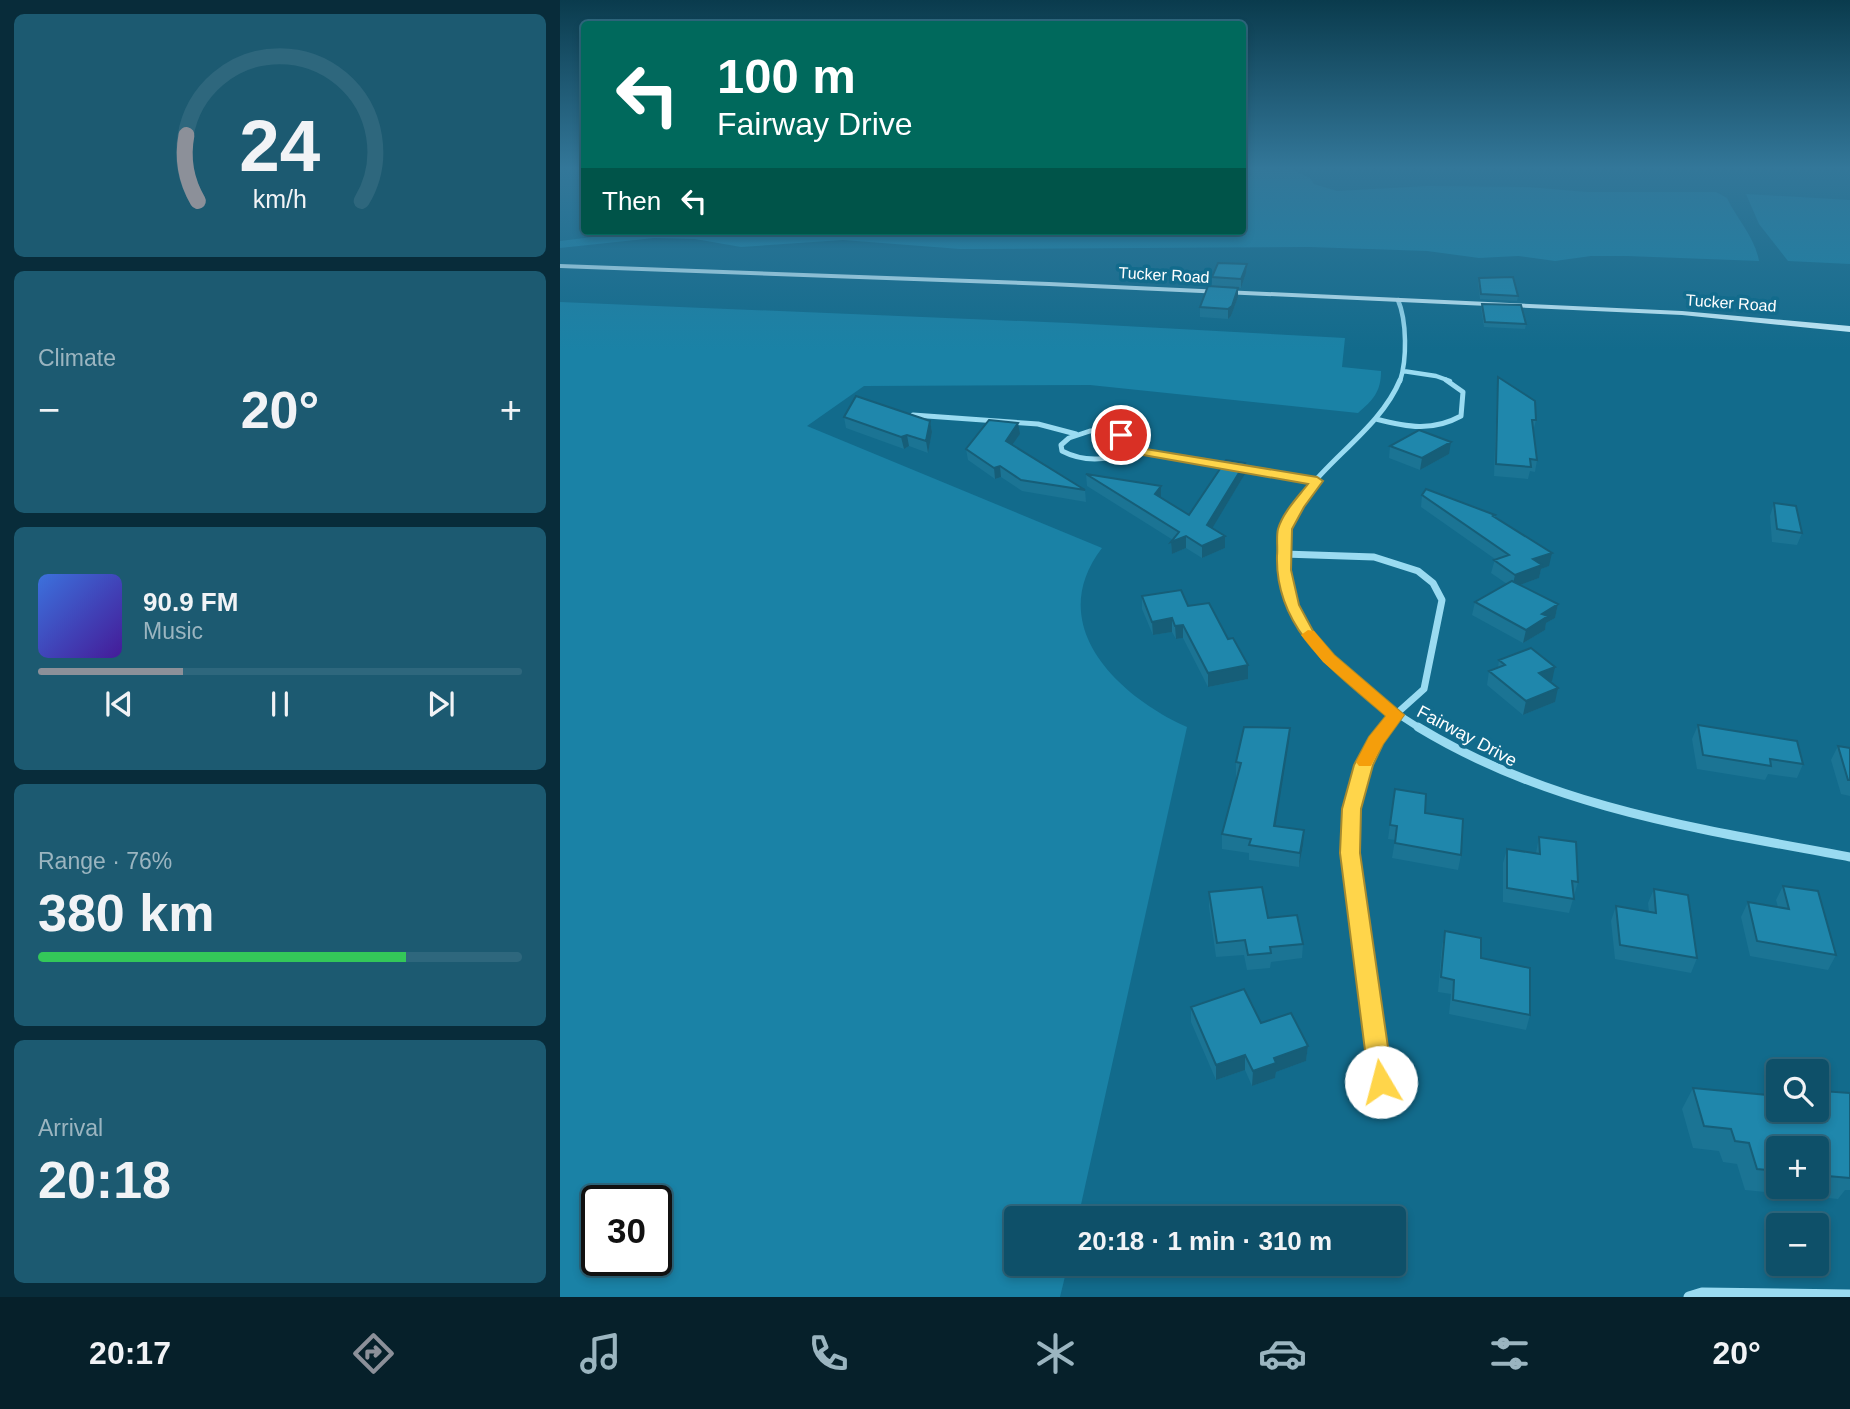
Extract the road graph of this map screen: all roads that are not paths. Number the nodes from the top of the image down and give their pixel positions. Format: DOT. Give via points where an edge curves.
graph roads {
  1 [pos="560,266"];
  2 [pos="1398,300"];
  3 [pos="1850,329"];
  4 [pos="1403,371"];
  5 [pos="913,415"];
  6 [pos="1376,419"];
  7 [pos="1076,434"];
  8 [pos="1136,451"];
  9 [pos="1317,481"];
  10 [pos="1284,554"];
  11 [pos="1395,715"];
  12 [pos="1850,858"];
  13 [pos="1385,1108"];
  14 [pos="1850,1295"];
  15 [pos="1689,1297"];
  1 -- 2 [label="main road, Tucker Road"];
  2 -- 3 [label="main road, Tucker Road" via="1728,316"];
  2 -- 4 [label="street, Fairway Drive"];
  4 -- 6 [label="street, Fairway Drive" via="1395,393"];
  4 -- 6 [label="street" via="1455,382 1464,391 1461,415 1444,427 1417,428"];
  5 -- 7 [label="street" via="1028,422"];
  6 -- 9 [label="street, Fairway Drive"];
  7 -- 8 [label="street" via="1121,435"];
  7 -- 8 [label="street" via="1061,445 1062,451 1073,457 1098,461"];
  8 -- 9 [label="street"];
  9 -- 10 [label="street, Fairway Drive" via="1290,517"];
  10 -- 11 [label="street, Fairway Drive" via="1291,605 1307,633 1329,659"];
  10 -- 11 [label="street" via="1384,559 1418,573 1440,591 1424,689"];
  11 -- 12 [label="street, Fairway Drive" via="1491,768 1594,806"];
  11 -- 13 [label="street" via="1363,765 1351,809 1350,853"];
  14 -- 15 [label="street" via="1702,1293"];
}
